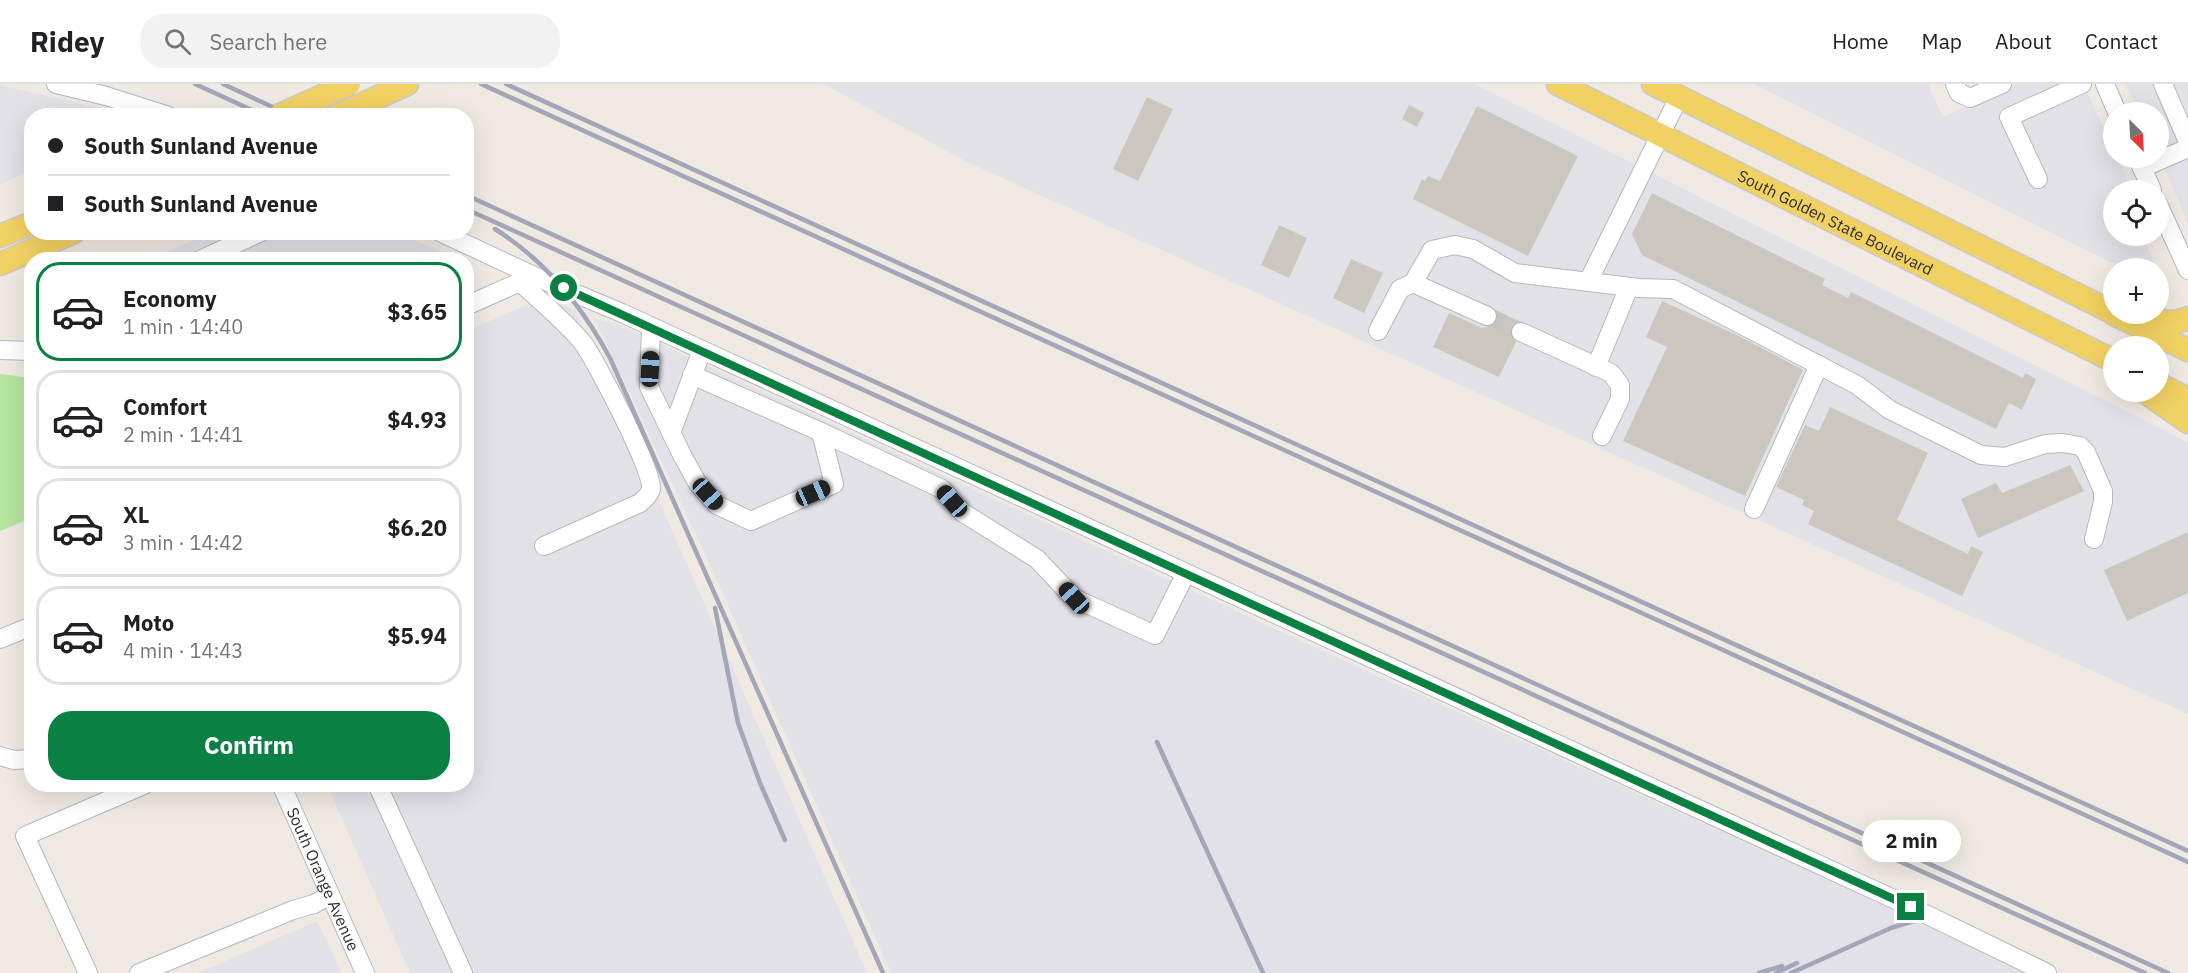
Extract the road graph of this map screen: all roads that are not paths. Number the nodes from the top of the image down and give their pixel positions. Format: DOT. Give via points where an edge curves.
graph roads {
  1 [pos="56,84"];
  2 [pos="349,84"];
  3 [pos="407,84"];
  4 [pos="1558,84"];
  5 [pos="1653,84"];
  6 [pos="1955,84"];
  7 [pos="2001,84"];
  8 [pos="2082,84"];
  9 [pos="2105,84"];
  10 [pos="2163,84"];
  11 [pos="1679,97"];
  12 [pos="2113,102"];
  13 [pos="144,108"];
  14 [pos="296,108"];
  15 [pos="354,108"];
  16 [pos="1660,135"];
  17 [pos="2188,142"];
  18 [pos="2188,148"];
  19 [pos="2169,154"];
  20 [pos="2038,179"];
  21 [pos="24,226"];
  22 [pos="2169,228"];
  23 [pos="0,236"];
  24 [pos="56,240"];
  25 [pos="244,240"];
  26 [pos="455,240"];
  27 [pos="29,252"];
  28 [pos="217,252"];
  29 [pos="24,254"];
  30 [pos="2005,259"];
  31 [pos="6,262"];
  32 [pos="2188,270"];
  33 [pos="527,279"];
  34 [pos="1588,282"];
  35 [pos="1413,283"];
  36 [pos="1629,287"];
  37 [pos="2103,297"];
  38 [pos="474,302"];
  39 [pos="2103,308"];
  40 [pos="1487,316"];
  41 [pos="2188,318"];
  42 [pos="2169,323"];
  43 [pos="2136,324"];
  44 [pos="651,327"];
  45 [pos="1378,332"];
  46 [pos="1521,332"];
  47 [pos="2078,343"];
  48 [pos="0,350"];
  49 [pos="702,350"];
  50 [pos="2188,350"];
  51 [pos="24,351"];
  52 [pos="2103,356"];
  53 [pos="2103,361"];
  54 [pos="1819,365"];
  55 [pos="1596,367"];
  56 [pos="692,375"];
  57 [pos="2169,390"];
  58 [pos="2188,399"];
  59 [pos="2159,402"];
  60 [pos="2188,422"];
  61 [pos="821,432"];
  62 [pos="671,433"];
  63 [pos="1602,435"];
  64 [pos="1754,509"];
  65 [pos="2094,539"];
  66 [pos="544,546"];
  67 [pos="1186,573"];
  68 [pos="24,629"];
  69 [pos="0,639"];
  70 [pos="0,756"];
  71 [pos="24,759"];
  72 [pos="128,792"];
  73 [pos="284,792"];
  74 [pos="382,792"];
  75 [pos="330,896"];
  76 [pos="362,972"];
  77 [pos="88,973"];
  78 [pos="139,973"];
  79 [pos="463,973"];
  80 [pos="2047,973"];
  1 -- 13 [label="street"];
  2 -- 14 [label="main road, bridge"];
  3 -- 15 [label="main road"];
  4 -- 16 [label="main road, South Golden State Boulevard"];
  5 -- 11 [label="main road"];
  6 -- 7 [label="street" via="1959,93 1970,98"];
  8 -- 20 [label="street" via="2009,117"];
  9 -- 12 [label="street"];
  10 -- 17 [label="street"];
  11 -- 16 [label="street"];
  11 -- 30 [label="main road"];
  16 -- 34 [label="street"];
  16 -- 47 [label="main road, South Golden State Boulevard"];
  18 -- 19 [label="street"];
  21 -- 23 [label="main road"];
  22 -- 32 [label="street"];
  24 -- 27 [label="main road"];
  25 -- 28 [label="street"];
  26 -- 33 [label="street"];
  29 -- 31 [label="main road"];
  30 -- 37 [label="main road"];
  30 -- 39 [label="main road"];
  33 -- 38 [label="street"];
  33 -- 44 [label="street"];
  33 -- 66 [label="street" via="589,352 651,484 647,497 640,503"];
  34 -- 35 [label="street" via="1515,273 1473,249 1455,245 1432,250"];
  34 -- 36 [label="street"];
  35 -- 40 [label="street"];
  35 -- 45 [label="street" via="1400,289"];
  36 -- 54 [label="street" via="1673,289"];
  36 -- 55 [label="street"];
  41 -- 42 [label="main road"];
  43 -- 50 [label="main road"];
  44 -- 49 [label="street"];
  44 -- 62 [label="street" via="649,387"];
  46 -- 55 [label="street"];
  47 -- 52 [label="main road, South Golden State Boulevard"];
  47 -- 53 [label="main road"];
  48 -- 51 [label="street"];
  49 -- 56 [label="street"];
  49 -- 67 [label="street"];
  54 -- 64 [label="street"];
  54 -- 65 [label="street" via="1857,385 1890,410 1981,455 2005,457 2046,444 2080,446 2103,491"];
  55 -- 63 [label="street" via="1611,373 1620,385 1620,399"];
  56 -- 61 [label="street"];
  56 -- 62 [label="street"];
  57 -- 58 [label="main road"];
  59 -- 60 [label="main road"];
  61 -- 62 [label="street" via="834,484 751,521 717,505 699,484"];
  61 -- 67 [label="street" via="942,489 962,512 1037,559 1074,598 1155,635"];
  67 -- 80 [label="street"];
  68 -- 69 [label="street"];
  70 -- 71 [label="street"];
  72 -- 77 [label="street" via="25,837"];
  73 -- 75 [label="street, South Orange Avenue"];
  74 -- 79 [label="street"];
  75 -- 76 [label="street, South Orange Avenue"];
  75 -- 78 [label="street"];
}
